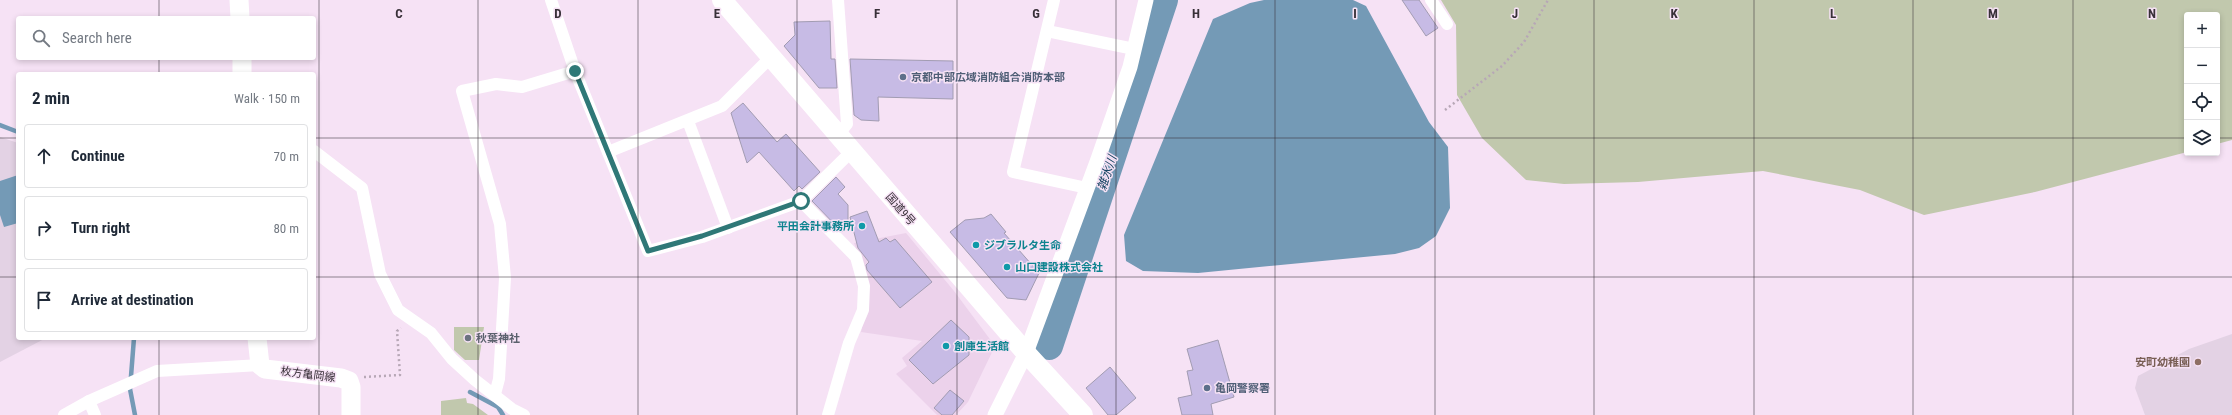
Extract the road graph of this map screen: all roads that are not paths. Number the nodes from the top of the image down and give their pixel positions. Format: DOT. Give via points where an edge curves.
graph roads {
  1 [pos="239,0"];
  2 [pos="552,0"];
  3 [pos="722,0"];
  4 [pos="838,0"];
  5 [pos="1054,0"];
  6 [pos="1146,0"];
  7 [pos="1431,0"];
  8 [pos="240,16"];
  9 [pos="1447,24"];
  10 [pos="1047,32"];
  11 [pos="1134,49"];
  12 [pos="771,57"];
  13 [pos="242,60"];
  14 [pos="575,71"];
  15 [pos="242,72"];
  16 [pos="688,121"];
  17 [pos="838,135"];
  18 [pos="608,152"];
  19 [pos="851,152"];
  20 [pos="316,153"];
  21 [pos="1087,188"];
  22 [pos="801,201"];
  23 [pos="728,228"];
  24 [pos="257,340"];
  25 [pos="1026,353"];
  26 [pos="260,365"];
  27 [pos="495,394"];
  28 [pos="90,402"];
  29 [pos="512,412"];
  30 [pos="64,415"];
  31 [pos="95,415"];
  32 [pos="351,415"];
  33 [pos="524,415"];
  34 [pos="828,415"];
  35 [pos="995,415"];
  36 [pos="1083,415"];
  1 -- 8 [label="main road"];
  2 -- 14 [label="street"];
  3 -- 12 [label="highway, 国道9号"];
  4 -- 17 [label="street" via="847,124"];
  5 -- 10 [label="street"];
  6 -- 11 [label="street"];
  7 -- 9 [label="street"];
  10 -- 11 [label="street"];
  10 -- 21 [label="street" via="1013,172"];
  11 -- 21 [label="street"];
  12 -- 16 [label="street" via="722,106"];
  12 -- 17 [label="highway, 国道9号"];
  13 -- 15 [label="main road"];
  14 -- 18 [label="street"];
  14 -- 27 [label="street" via="522,87 496,84 462,91 500,224 505,278 499,379"];
  16 -- 18 [label="street"];
  16 -- 23 [label="street"];
  17 -- 19 [label="highway, 国道9号"];
  18 -- 23 [label="street" via="648,251"];
  19 -- 22 [label="street"];
  19 -- 25 [label="highway, 国道9号"];
  20 -- 27 [label="street" via="362,188 380,274 398,310 431,333 452,359"];
  21 -- 25 [label="street"];
  22 -- 23 [label="street"];
  22 -- 34 [label="street" via="856,257 864,286 863,310 849,343"];
  24 -- 26 [label="main road"];
  25 -- 35 [label="street"];
  25 -- 36 [label="highway, 国道9号"];
  26 -- 28 [label="street" via="157,371"];
  26 -- 32 [label="main road, 枚方亀岡線" via="265,369 348,381 351,387"];
  27 -- 29 [label="street"];
  28 -- 30 [label="street"];
  28 -- 31 [label="street"];
  29 -- 33 [label="street"];
}
